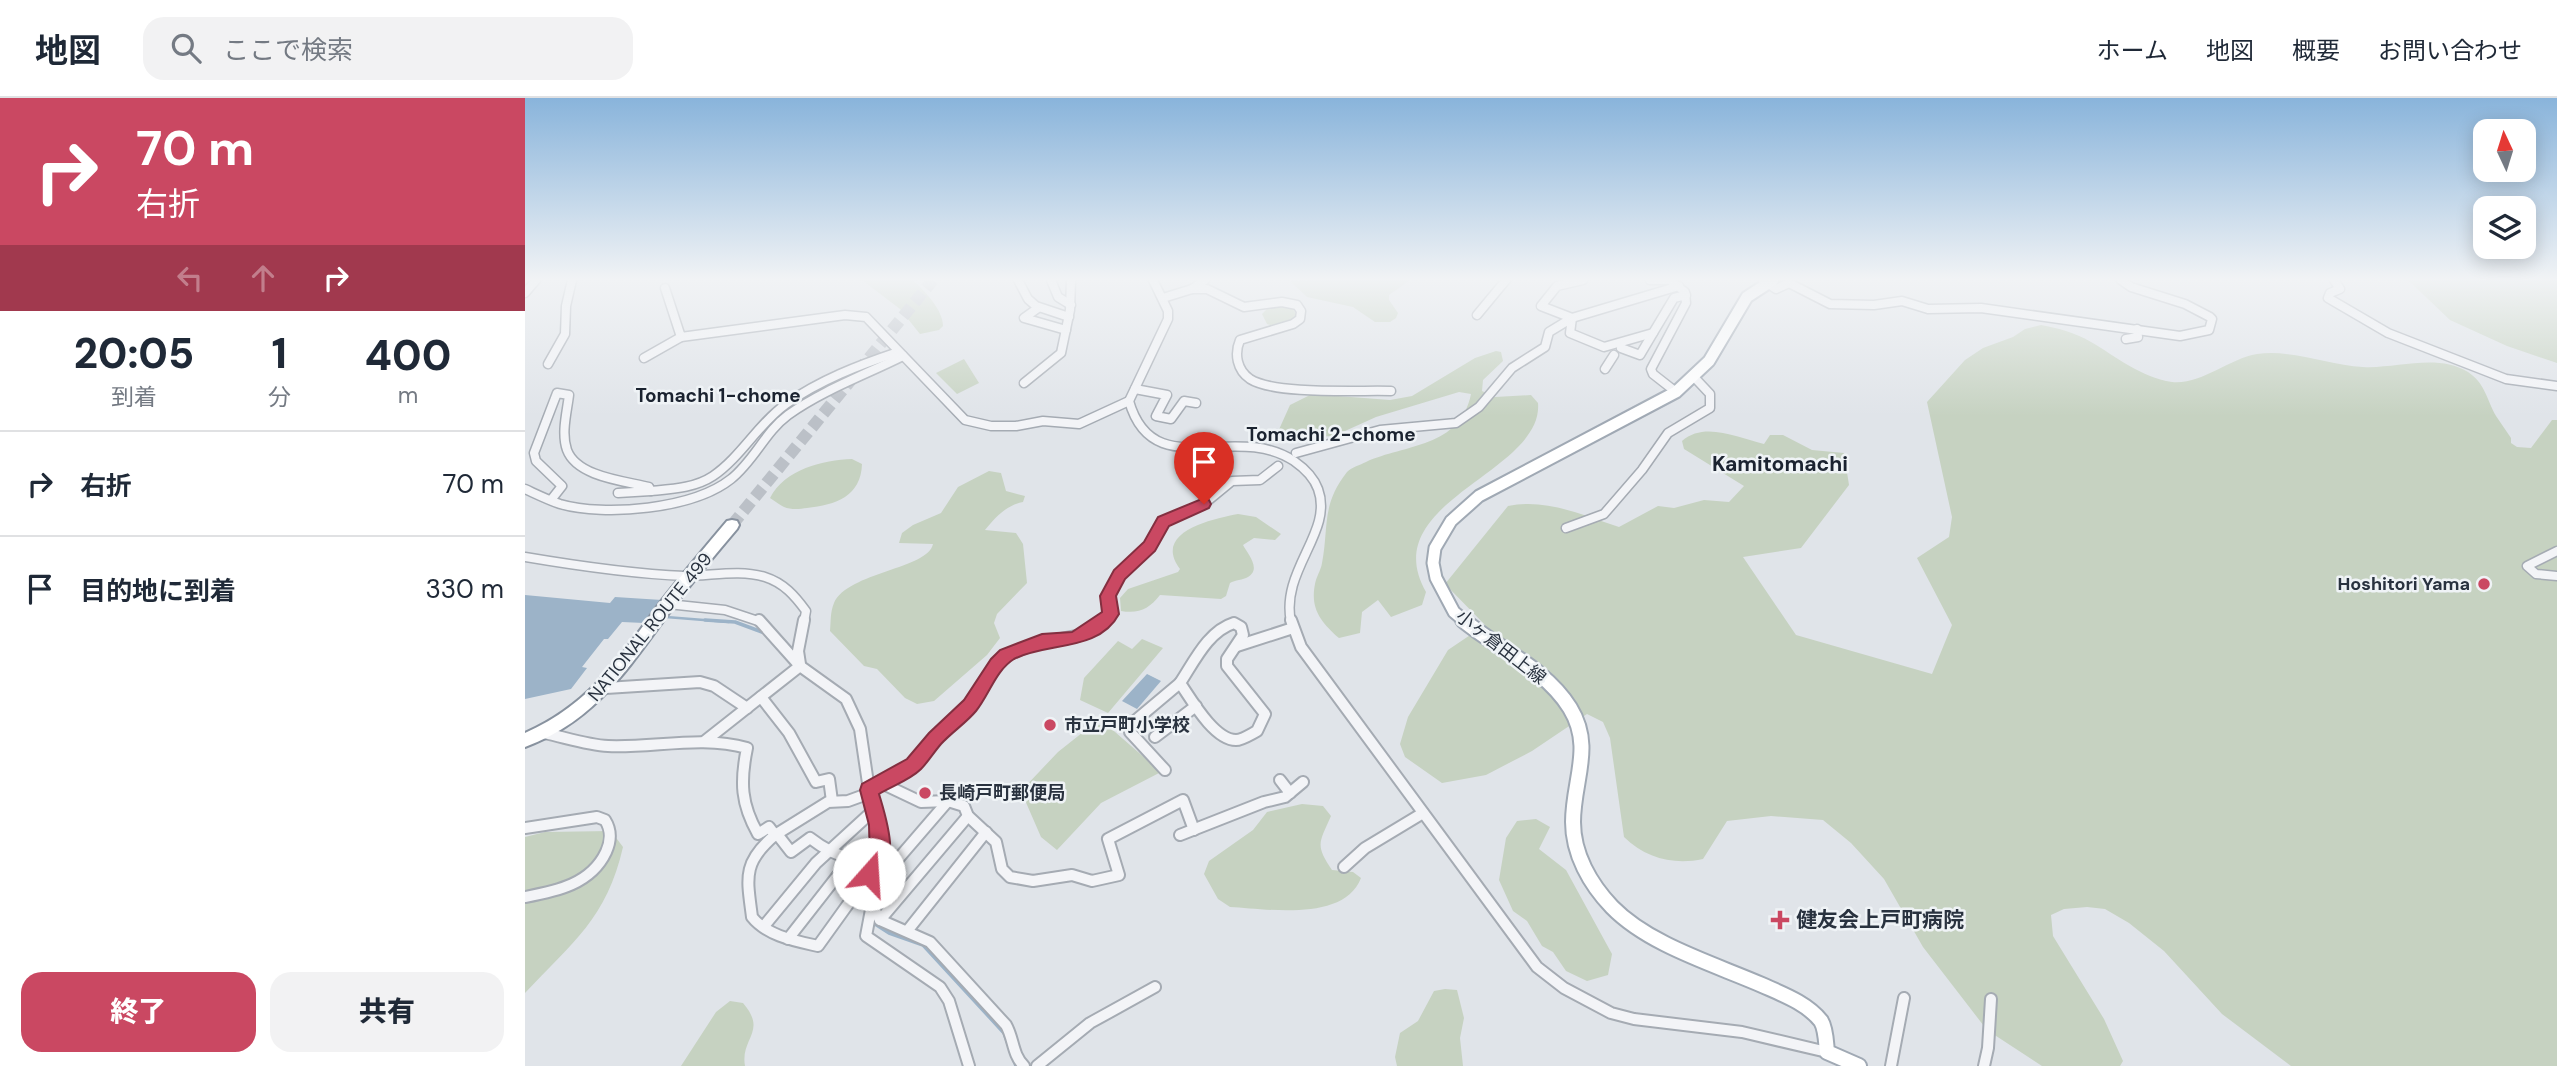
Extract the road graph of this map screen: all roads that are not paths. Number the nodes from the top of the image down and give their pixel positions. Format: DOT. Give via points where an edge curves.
graph roads {
  1 [pos="565,325"];
  2 [pos="677,325"];
  3 [pos="769,325"];
  4 [pos="874,325"];
  5 [pos="1049,325"];
  6 [pos="1067,325"];
  7 [pos="1165,325"];
  8 [pos="1292,325"];
  9 [pos="1560,325"];
  10 [pos="1571,325"];
  11 [pos="1658,325"];
  12 [pos="1674,325"];
  13 [pos="1731,325"];
  14 [pos="2077,325"];
  15 [pos="2096,325"];
  16 [pos="2211,325"];
  17 [pos="2373,325"];
  18 [pos="1066,330"];
  19 [pos="2071,330"];
  20 [pos="2137,330"];
  21 [pos="1653,333"];
  22 [pos="681,337"];
  23 [pos="2126,339"];
  24 [pos="1621,348"];
  25 [pos="901,354"];
  26 [pos="1614,355"];
  27 [pos="644,358"];
  28 [pos="548,364"];
  29 [pos="1605,369"];
  30 [pos="1693,377"];
  31 [pos="1024,383"];
  32 [pos="2557,386"];
  33 [pos="1135,389"];
  34 [pos="1391,391"];
  35 [pos="1676,392"];
  36 [pos="1129,401"];
  37 [pos="1196,403"];
  38 [pos="1296,453"];
  39 [pos="1279,466"];
  40 [pos="525,489"];
  41 [pos="651,491"];
  42 [pos="618,493"];
  43 [pos="551,500"];
  44 [pos="732,525"];
  45 [pos="1566,528"];
  46 [pos="2557,551"];
  47 [pos="525,558"];
  48 [pos="689,576"];
  49 [pos="2557,576"];
  50 [pos="668,604"];
  51 [pos="1293,628"];
  52 [pos="1237,646"];
  53 [pos="800,666"];
  54 [pos="1180,683"];
  55 [pos="605,688"];
  56 [pos="761,697"];
  57 [pos="1196,706"];
  58 [pos="747,708"];
  59 [pos="544,733"];
  60 [pos="1155,737"];
  61 [pos="525,740"];
  62 [pos="705,741"];
  63 [pos="1165,770"];
  64 [pos="1280,780"];
  65 [pos="1303,782"];
  66 [pos="881,783"];
  67 [pos="869,792"];
  68 [pos="1290,793"];
  69 [pos="832,801"];
  70 [pos="948,801"];
  71 [pos="875,809"];
  72 [pos="1423,813"];
  73 [pos="968,816"];
  74 [pos="525,828"];
  75 [pos="1194,830"];
  76 [pos="986,832"];
  77 [pos="776,835"];
  78 [pos="1180,835"];
  79 [pos="828,853"];
  80 [pos="849,860"];
  81 [pos="879,864"];
  82 [pos="1344,867"];
  83 [pos="525,897"];
  84 [pos="871,904"];
  85 [pos="880,920"];
  86 [pos="764,926"];
  87 [pos="908,930"];
  88 [pos="788,939"];
  89 [pos="1155,988"];
  90 [pos="1904,999"];
  91 [pos="1991,999"];
  92 [pos="1827,1052"];
  93 [pos="969,1066"];
  94 [pos="1024,1066"];
  95 [pos="1037,1066"];
  96 [pos="1859,1066"];
  97 [pos="1891,1066"];
  98 [pos="1984,1066"];
  1 -- 28 [label="street"];
  2 -- 22 [label="street"];
  3 -- 22 [label="street"];
  4 -- 25 [label="street"];
  5 -- 18 [label="street"];
  6 -- 18 [label="street"];
  7 -- 33 [label="street"];
  8 -- 34 [label="street" via="1240,340 1236,358 1240,369 1256,382 1272,386"];
  9 -- 38 [label="street" via="1549,332 1545,346 1514,366 1464,420 1380,430"];
  10 -- 21 [label="street" via="1574,336 1604,347"];
  11 -- 21 [label="street"];
  12 -- 35 [label="street" via="1651,369"];
  13 -- 30 [label="main road, 小ヶ倉田上線"];
  14 -- 19 [label="street"];
  15 -- 20 [label="street"];
  16 -- 20 [label="street" via="2210,330 2190,335"];
  17 -- 32 [label="street" via="2517,383"];
  18 -- 31 [label="street" via="1059,357"];
  20 -- 23 [label="street" via="2138,337"];
  21 -- 24 [label="street" via="1640,355"];
  22 -- 27 [label="street"];
  25 -- 36 [label="street" via="965,420 975,423 1079,424"];
  25 -- 41 [label="street" via="853,369 788,403 710,479 685,488"];
  25 -- 43 [label="street" via="785,418 731,478 709,492 676,502 614,508"];
  26 -- 29 [label="street"];
  30 -- 35 [label="main road, 小ヶ倉田上線"];
  30 -- 45 [label="street" via="1708,388 1710,408 1668,433 1604,514"];
  33 -- 36 [label="street"];
  33 -- 37 [label="street" via="1167,395 1156,416 1171,419 1184,401"];
  35 -- 92 [label="main road, 小ヶ倉田上線" via="1458,510 1434,548 1433,573 1454,612 1548,684 1579,725 1584,758 1574,803 1574,840 1581,864 1600,896 1646,933 1811,1010 1823,1024"];
  36 -- 51 [label="street" via="1136,422 1157,442 1185,448 1237,445 1270,450 1285,455 1313,479 1321,515 1292,582 1289,606"];
  39 -- 66 [label="street" via="1260,480 1232,481 1204,504 1164,522 1150,547 1119,575 1108,596 1109,617 1076,637 1042,641 1006,655 970,705 913,765"];
  40 -- 43 [label="street"];
  41 -- 42 [label="street"];
  41 -- 43 [label="street" via="576,463 566,443 569,395 557,393 534,453 536,461 562,486"];
  44 -- 48 [label="highway, NATIONAL ROUTE 499"];
  46 -- 49 [label="street" via="2527,566 2540,576"];
  47 -- 48 [label="street"];
  48 -- 50 [label="highway, NATIONAL ROUTE 499"];
  48 -- 53 [label="street" via="754,573 777,580 792,592 806,611 798,651"];
  50 -- 53 [label="street" via="736,612 760,620"];
  50 -- 55 [label="highway, NATIONAL ROUTE 499"];
  51 -- 52 [label="street"];
  51 -- 72 [label="street" via="1301,647"];
  52 -- 54 [label="street" via="1243,635 1241,627 1225,625"];
  52 -- 57 [label="street" via="1227,666 1263,710 1262,726 1246,738 1229,739"];
  53 -- 56 [label="street"];
  53 -- 67 [label="street" via="846,699 860,729"];
  54 -- 57 [label="street"];
  54 -- 63 [label="street" via="1130,725 1130,733"];
  55 -- 58 [label="street" via="700,682"];
  55 -- 59 [label="highway, NATIONAL ROUTE 499" via="579,712"];
  56 -- 58 [label="street"];
  56 -- 69 [label="street" via="789,733 816,782 829,779"];
  57 -- 60 [label="street"];
  58 -- 62 [label="street"];
  59 -- 61 [label="highway, NATIONAL ROUTE 499"];
  59 -- 62 [label="street" via="606,746"];
  62 -- 77 [label="street" via="747,748 742,806 758,834 769,827"];
  64 -- 68 [label="street"];
  65 -- 68 [label="street"];
  66 -- 67 [label="street"];
  66 -- 70 [label="street" via="921,802"];
  67 -- 69 [label="street" via="848,801"];
  67 -- 71 [label="street"];
  68 -- 75 [label="street"];
  69 -- 77 [label="street"];
  70 -- 73 [label="street" via="964,806"];
  70 -- 81 [label="street" via="898,859"];
  71 -- 79 [label="street"];
  71 -- 81 [label="street"];
  72 -- 82 [label="street"];
  72 -- 92 [label="street" via="1537,967 1577,999 1622,1017 1741,1032"];
  73 -- 76 [label="street"];
  73 -- 85 [label="street"];
  74 -- 83 [label="street" via="597,817 605,820 610,831 603,858 587,877 553,892"];
  75 -- 76 [label="street" via="1183,800 1114,834 1108,839 1119,875 1092,881 1072,875 1033,881 1010,877"];
  75 -- 78 [label="street"];
  76 -- 87 [label="street"];
  77 -- 79 [label="street" via="791,852 810,838"];
  77 -- 86 [label="street" via="756,849 747,867 752,917"];
  79 -- 80 [label="street"];
  79 -- 86 [label="street"];
  80 -- 81 [label="street"];
  80 -- 88 [label="street"];
  81 -- 84 [label="street"];
  81 -- 88 [label="street" via="818,946"];
  84 -- 85 [label="street"];
  84 -- 93 [label="street" via="866,936 940,987"];
  85 -- 87 [label="street"];
  86 -- 88 [label="street"];
  87 -- 94 [label="street" via="930,942 1010,1031 1016,1059"];
  89 -- 95 [label="street" via="1112,1009"];
  90 -- 97 [label="street"];
  91 -- 98 [label="street" via="1991,1044"];
  92 -- 96 [label="main road"];
}
